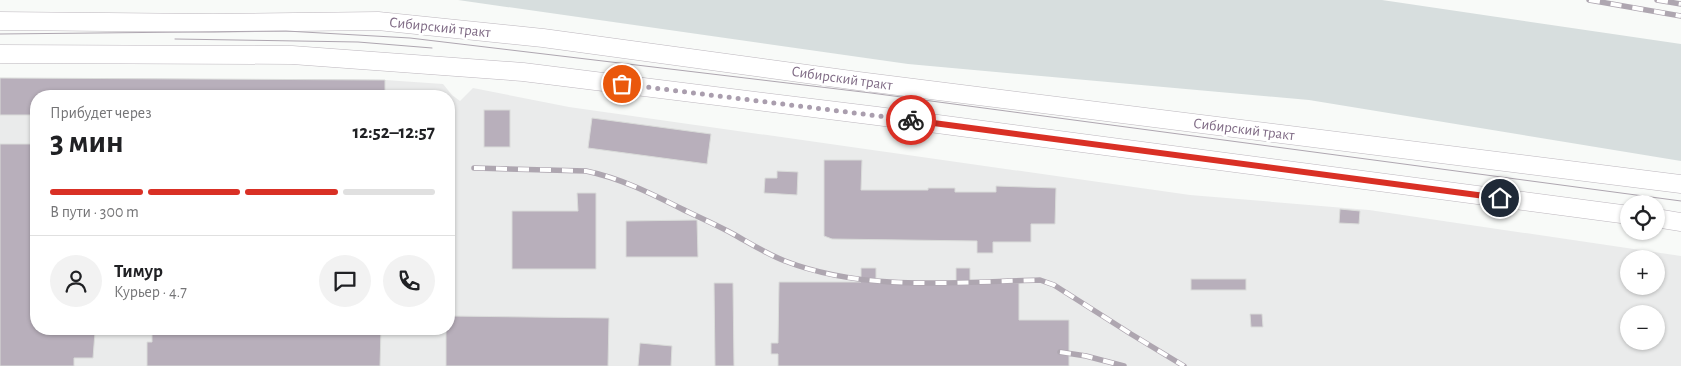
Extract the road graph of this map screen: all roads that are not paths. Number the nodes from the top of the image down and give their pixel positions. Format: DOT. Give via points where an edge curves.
graph roads {
  1 [pos="0,21"];
  2 [pos="0,54"];
  3 [pos="1681,184"];
  4 [pos="1620,214"];
  5 [pos="1665,219"];
  6 [pos="1681,222"];
  1 -- 3 [label="main road, Сибирский тракт" via="378,21 543,38 858,81"];
  2 -- 4 [label="main road" via="292,55 523,72"];
  5 -- 6 [label="main road"];
}
